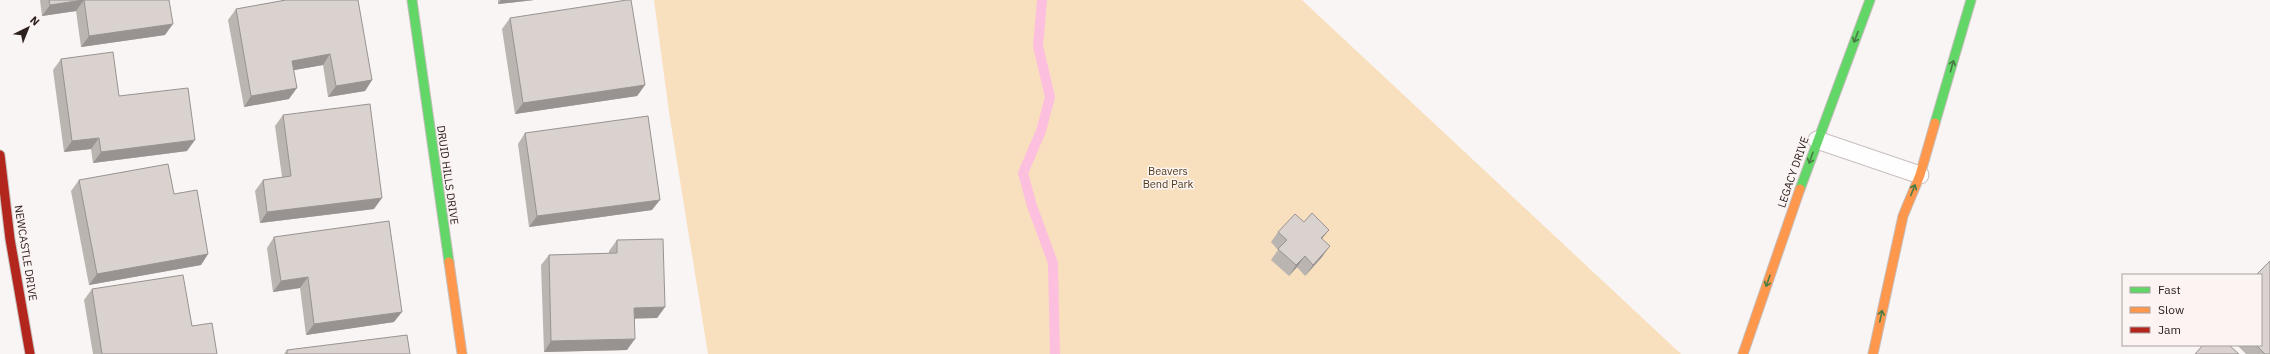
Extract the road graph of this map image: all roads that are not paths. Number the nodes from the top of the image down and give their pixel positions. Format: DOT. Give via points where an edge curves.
graph roads {
  1 [pos="412,0"];
  2 [pos="1870,0"];
  3 [pos="1971,0"];
  4 [pos="1817,140"];
  5 [pos="0,154"];
  6 [pos="1920,175"];
  7 [pos="30,354"];
  8 [pos="462,354"];
  9 [pos="1743,354"];
  10 [pos="1873,354"];
  1 -- 8 [label="main road, DRUID HILLS DRIVE"];
  2 -- 4 [label="main road, LEGACY DRIVE, one-way"];
  6 -- 3 [label="main road, one-way"];
  4 -- 6 [label="lane"];
  4 -- 9 [label="main road, LEGACY DRIVE, one-way"];
  5 -- 7 [label="main road, NEWCASTLE DRIVE" via="10,239"];
  10 -- 6 [label="main road, one-way" via="1903,216"];
}
